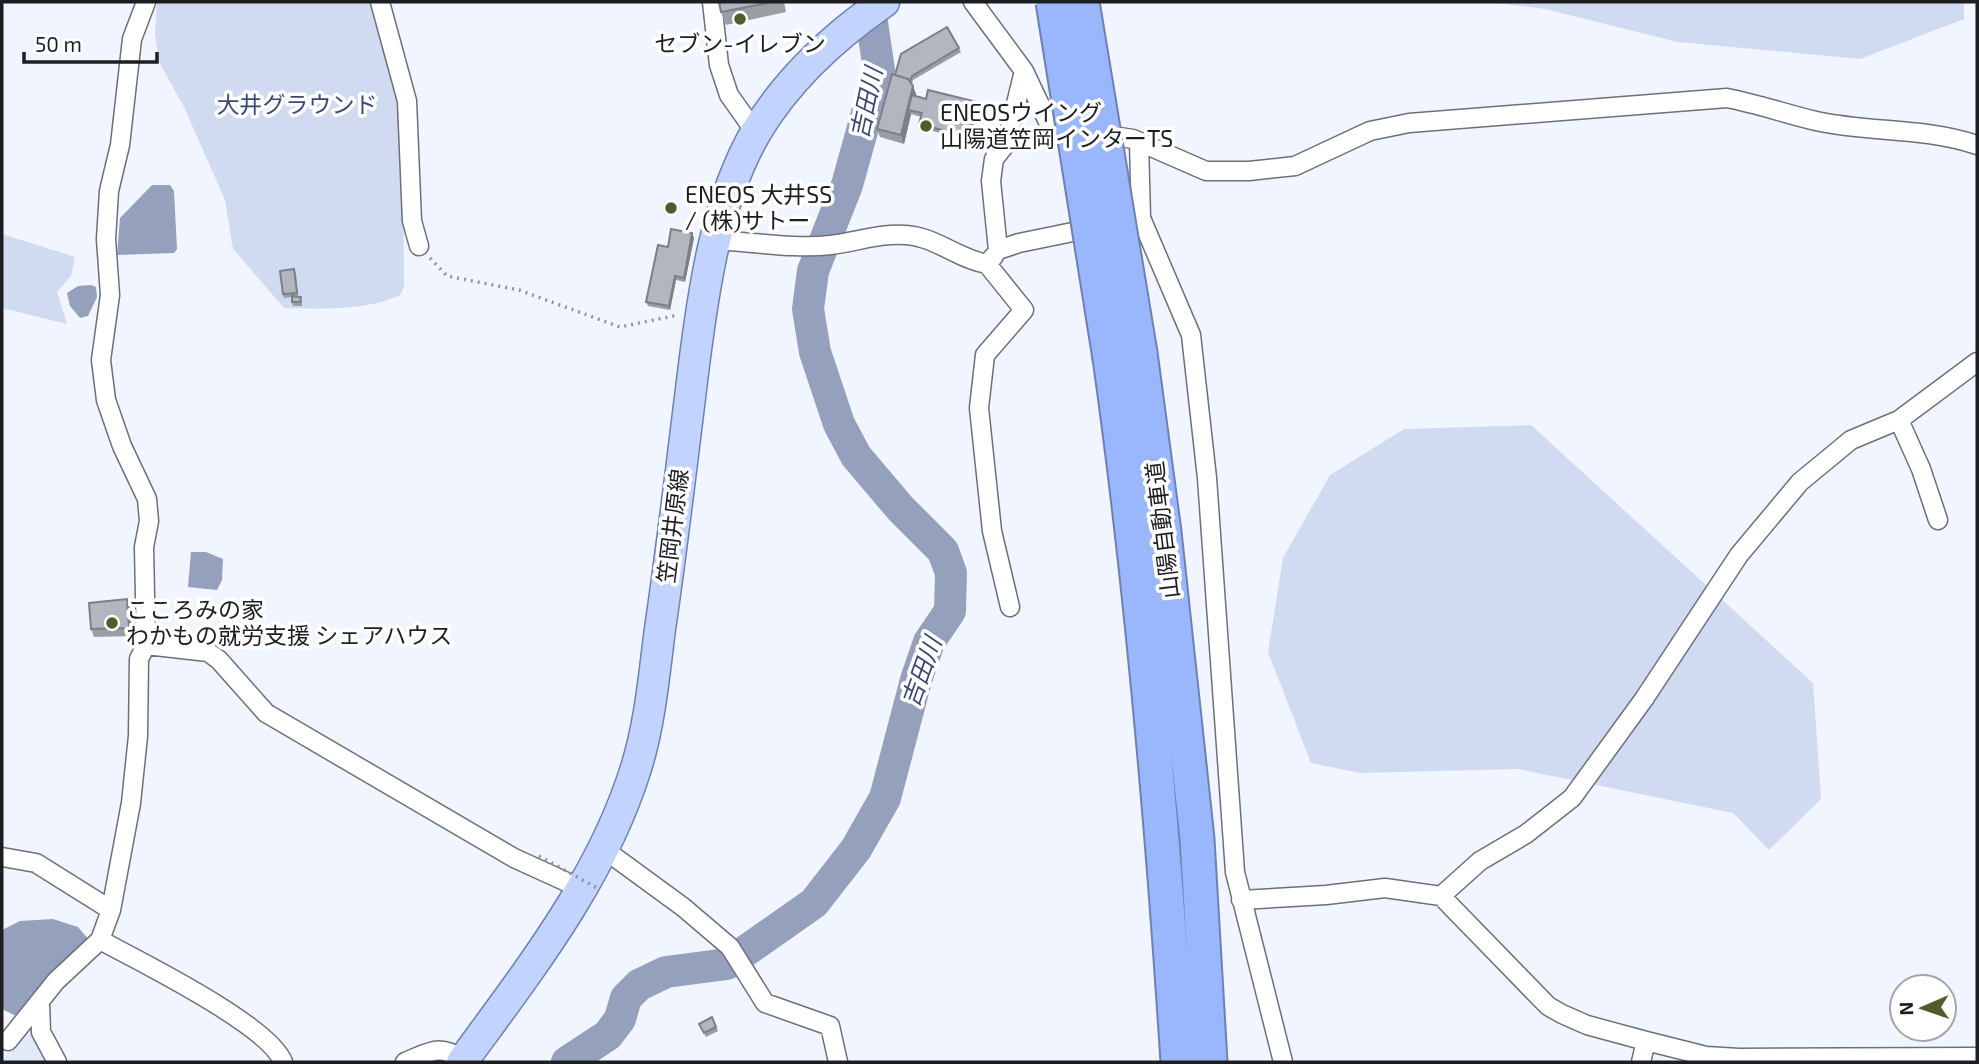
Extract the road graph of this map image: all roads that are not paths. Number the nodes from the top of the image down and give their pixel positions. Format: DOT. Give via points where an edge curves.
graph roads {
  1 [pos="146,2"];
  2 [pos="380,2"];
  3 [pos="712,2"];
  4 [pos="884,2"];
  5 [pos="973,2"];
  6 [pos="1042,2"];
  7 [pos="1053,2"];
  8 [pos="1082,2"];
  9 [pos="1024,71"];
  10 [pos="756,133"];
  11 [pos="1139,142"];
  12 [pos="1977,145"];
  13 [pos="1079,162"];
  14 [pos="1142,218"];
  15 [pos="716,237"];
  16 [pos="419,246"];
  17 [pos="993,257"];
  18 [pos="1125,355"];
  19 [pos="1977,362"];
  20 [pos="1899,421"];
  21 [pos="1938,520"];
  22 [pos="1010,607"];
  23 [pos="146,645"];
  24 [pos="605,850"];
  25 [pos="2,856"];
  26 [pos="588,890"];
  27 [pos="1441,896"];
  28 [pos="1241,900"];
  29 [pos="111,910"];
  30 [pos="100,940"];
  31 [pos="40,1003"];
  32 [pos="8,1041"];
  33 [pos="1646,1041"];
  34 [pos="1977,1057"];
  35 [pos="463,1061"];
  36 [pos="57,1062"];
  37 [pos="283,1062"];
  38 [pos="405,1062"];
  39 [pos="838,1062"];
  40 [pos="1178,1062"];
  41 [pos="1210,1062"];
  42 [pos="1283,1062"];
  43 [pos="1641,1062"];
  1 -- 23 [label="street" via="132,39 120,145 109,191 110,295 102,360 121,446 147,499"];
  2 -- 16 [label="street" via="407,101 412,221"];
  3 -- 10 [label="street" via="719,65 729,95"];
  4 -- 10 [label="main road, 笠岡井原線" via="847,28 787,89"];
  5 -- 9 [label="street"];
  6 -- 13 [label="highway, bridge"];
  7 -- 13 [label="highway, 山陽自動車道, bridge"];
  8 -- 18 [label="highway, 山陽自動車道, bridge"];
  9 -- 11 [label="street" via="1050,126"];
  9 -- 17 [label="street" via="1006,144 994,159"];
  10 -- 15 [label="main road, 笠岡井原線"];
  11 -- 12 [label="street" via="1206,171 1249,171 1295,166 1370,131 1409,123 1727,98 1772,106 1816,121 1940,134"];
  11 -- 14 [label="street"];
  13 -- 18 [label="highway, 山陽自動車道, bridge"];
  14 -- 17 [label="street" via="1019,243"];
  14 -- 28 [label="street" via="1191,335 1207,478 1235,872"];
  15 -- 17 [label="street" via="830,245 907,235 960,257"];
  15 -- 24 [label="main road, 笠岡井原線" via="700,314 652,692 637,765"];
  17 -- 22 [label="street" via="1024,310 985,355 979,408 992,531"];
  18 -- 40 [label="highway, 山陽自動車道" via="1130,500 1163,828"];
  18 -- 41 [label="highway, 山陽自動車道" via="1164,532 1197,839"];
  19 -- 20 [label="street"];
  20 -- 21 [label="street"];
  20 -- 27 [label="street" via="1851,440 1800,482 1739,555 1572,798 1526,834 1480,861"];
  23 -- 26 [label="street" via="208,652 267,713 514,858"];
  23 -- 29 [label="street" via="139,659 131,803"];
  24 -- 26 [label="main road, 笠岡井原線"];
  24 -- 39 [label="street" via="730,947 765,1003 830,1026"];
  25 -- 29 [label="street" via="36,863"];
  26 -- 35 [label="main road, 笠岡井原線"];
  27 -- 28 [label="street" via="1385,888"];
  27 -- 33 [label="street" via="1548,1006 1587,1025"];
  28 -- 42 [label="street"];
  29 -- 30 [label="street"];
  30 -- 31 [label="street"];
  30 -- 37 [label="street" via="252,1028 277,1049"];
  31 -- 32 [label="street"];
  31 -- 36 [label="street" via="41,1032"];
  33 -- 34 [label="street" via="1706,1056 1739,1058"];
  33 -- 43 [label="street"];
  35 -- 38 [label="street" via="451,1051 437,1049"];
}
